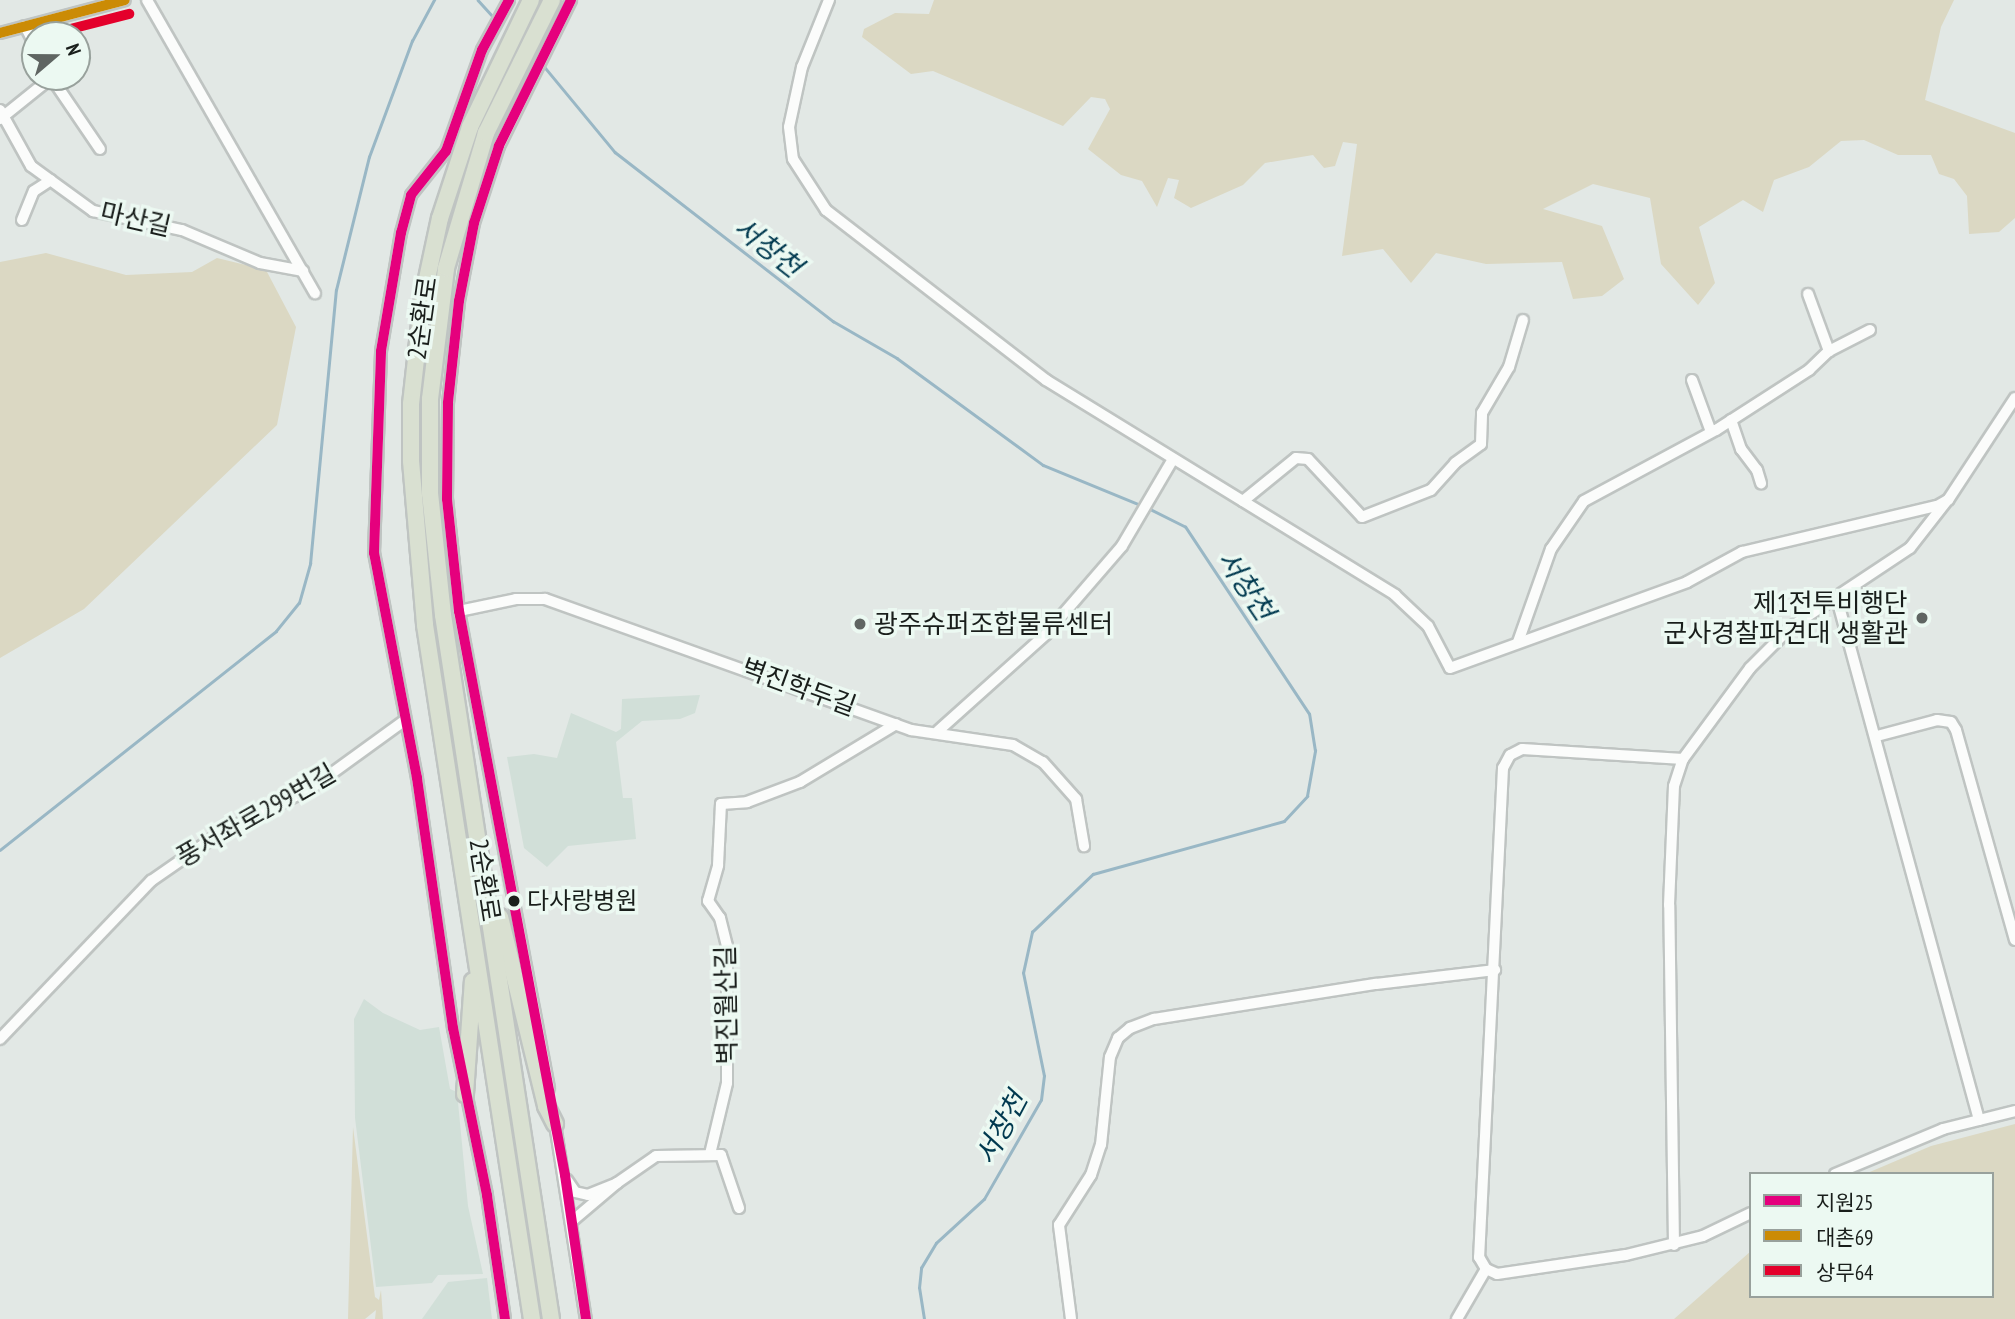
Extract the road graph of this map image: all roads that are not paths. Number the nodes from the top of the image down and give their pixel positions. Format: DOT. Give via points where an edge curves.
graph roads {
  1 [pos="125,0"];
  2 [pos="147,0"];
  3 [pos="509,0"];
  4 [pos="531,0"];
  5 [pos="552,0"];
  6 [pos="571,0"];
  7 [pos="829,0"];
  8 [pos="44,21"];
  9 [pos="21,27"];
  10 [pos="0,33"];
  11 [pos="33,91"];
  12 [pos="61,91"];
  13 [pos="1,116"];
  14 [pos="100,149"];
  15 [pos="51,180"];
  16 [pos="22,220"];
  17 [pos="303,271"];
  18 [pos="316,293"];
  19 [pos="1808,294"];
  20 [pos="1523,320"];
  21 [pos="1870,330"];
  22 [pos="1829,351"];
  23 [pos="1692,380"];
  24 [pos="2015,398"];
  25 [pos="1731,420"];
  26 [pos="1711,432"];
  27 [pos="1173,459"];
  28 [pos="1761,483"];
  29 [pos="1243,500"];
  30 [pos="1948,500"];
  31 [pos="1837,599"];
  32 [pos="459,611"];
  33 [pos="1518,642"];
  34 [pos="404,721"];
  35 [pos="896,724"];
  36 [pos="938,731"];
  37 [pos="1877,736"];
  38 [pos="1683,760"];
  39 [pos="477,827"];
  40 [pos="1084,846"];
  41 [pos="471,916"];
  42 [pos="2015,940"];
  43 [pos="1495,970"];
  44 [pos="0,1039"];
  45 [pos="465,1094"];
  46 [pos="2015,1111"];
  47 [pos="1979,1120"];
  48 [pos="555,1124"];
  49 [pos="710,1154"];
  50 [pos="1839,1172"];
  51 [pos="565,1175"];
  52 [pos="617,1183"];
  53 [pos="738,1208"];
  54 [pos="1749,1214"];
  55 [pos="571,1222"];
  56 [pos="1674,1245"];
  57 [pos="1486,1269"];
  58 [pos="505,1319"];
  59 [pos="532,1319"];
  60 [pos="551,1319"];
  61 [pos="586,1319"];
  62 [pos="1072,1319"];
  63 [pos="1457,1319"];
  1 -- 8 [label="street"];
  2 -- 17 [label="street"];
  3 -- 34 [label="street" via="491,31 446,152 411,195 381,351 374,553"];
  4 -- 41 [label="highway, 2순환로" via="470,127 440,218 423,297 411,404 411,461 425,625"];
  5 -- 39 [label="highway, 2순환로" via="486,133 446,268 430,399 430,493 443,615"];
  6 -- 32 [label="street" via="499,146 474,223 458,301 447,499"];
  7 -- 27 [label="street" via="802,67 789,117 793,159 812,195 842,226 993,342"];
  9 -- 10 [label="street"];
  11 -- 13 [label="street, 마산길"];
  12 -- 14 [label="street"];
  13 -- 15 [label="street, 마산길" via="31,166"];
  15 -- 16 [label="street" via="34,191"];
  15 -- 17 [label="street, 마산길" via="104,216 182,230 260,263"];
  17 -- 18 [label="street"];
  19 -- 22 [label="street"];
  20 -- 29 [label="street" via="1509,367 1482,414 1481,443 1454,463 1432,490 1362,517 1308,459 1296,458"];
  21 -- 22 [label="street"];
  22 -- 25 [label="street" via="1809,370"];
  23 -- 26 [label="street"];
  24 -- 30 [label="street"];
  25 -- 26 [label="street"];
  25 -- 28 [label="street"];
  26 -- 33 [label="street" via="1584,501 1551,549"];
  27 -- 29 [label="street"];
  27 -- 36 [label="street" via="1137,523 1046,634"];
  29 -- 33 [label="street" via="1395,595 1428,626 1450,667"];
  30 -- 31 [label="street" via="1910,548"];
  30 -- 33 [label="street" via="1742,552 1687,582"];
  31 -- 37 [label="street"];
  31 -- 38 [label="street" via="1791,627 1749,668"];
  32 -- 35 [label="street, 벽진학두길" via="516,599 545,599"];
  32 -- 48 [label="street"];
  34 -- 44 [label="street, 풍서좌로299번길" via="310,789 220,833 159,874"];
  34 -- 45 [label="street"];
  35 -- 36 [label="street, 벽진학두길" via="927,733"];
  35 -- 49 [label="street, 벽진월산길" via="800,782 747,802 721,804 718,865 708,901 720,918 727,946 727,1083"];
  36 -- 40 [label="street, 벽진학두길" via="1013,745 1043,762 1076,799"];
  37 -- 42 [label="street" via="1937,720 1951,722"];
  37 -- 47 [label="street"];
  38 -- 43 [label="street" via="1522,749 1510,755 1503,768"];
  38 -- 56 [label="street" via="1674,786 1669,905"];
  39 -- 48 [label="highway" via="546,1106"];
  39 -- 60 [label="highway, 2순환로"];
  41 -- 45 [label="highway" via="473,1007"];
  41 -- 59 [label="highway, 2순환로"];
  43 -- 57 [label="street" via="1478,1238"];
  43 -- 62 [label="street" via="1154,1019 1130,1028 1118,1038 1110,1057 1101,1145 1091,1175 1059,1225"];
  45 -- 58 [label="street" via="487,1195"];
  46 -- 47 [label="street"];
  47 -- 50 [label="street" via="1894,1147"];
  48 -- 51 [label="street"];
  49 -- 52 [label="street" via="656,1156"];
  49 -- 53 [label="street" via="721,1155"];
  51 -- 52 [label="street" via="581,1195"];
  51 -- 55 [label="street"];
  52 -- 55 [label="street"];
  54 -- 56 [label="street"];
  55 -- 61 [label="street"];
  56 -- 57 [label="street" via="1515,1273"];
  57 -- 63 [label="street"];
}
